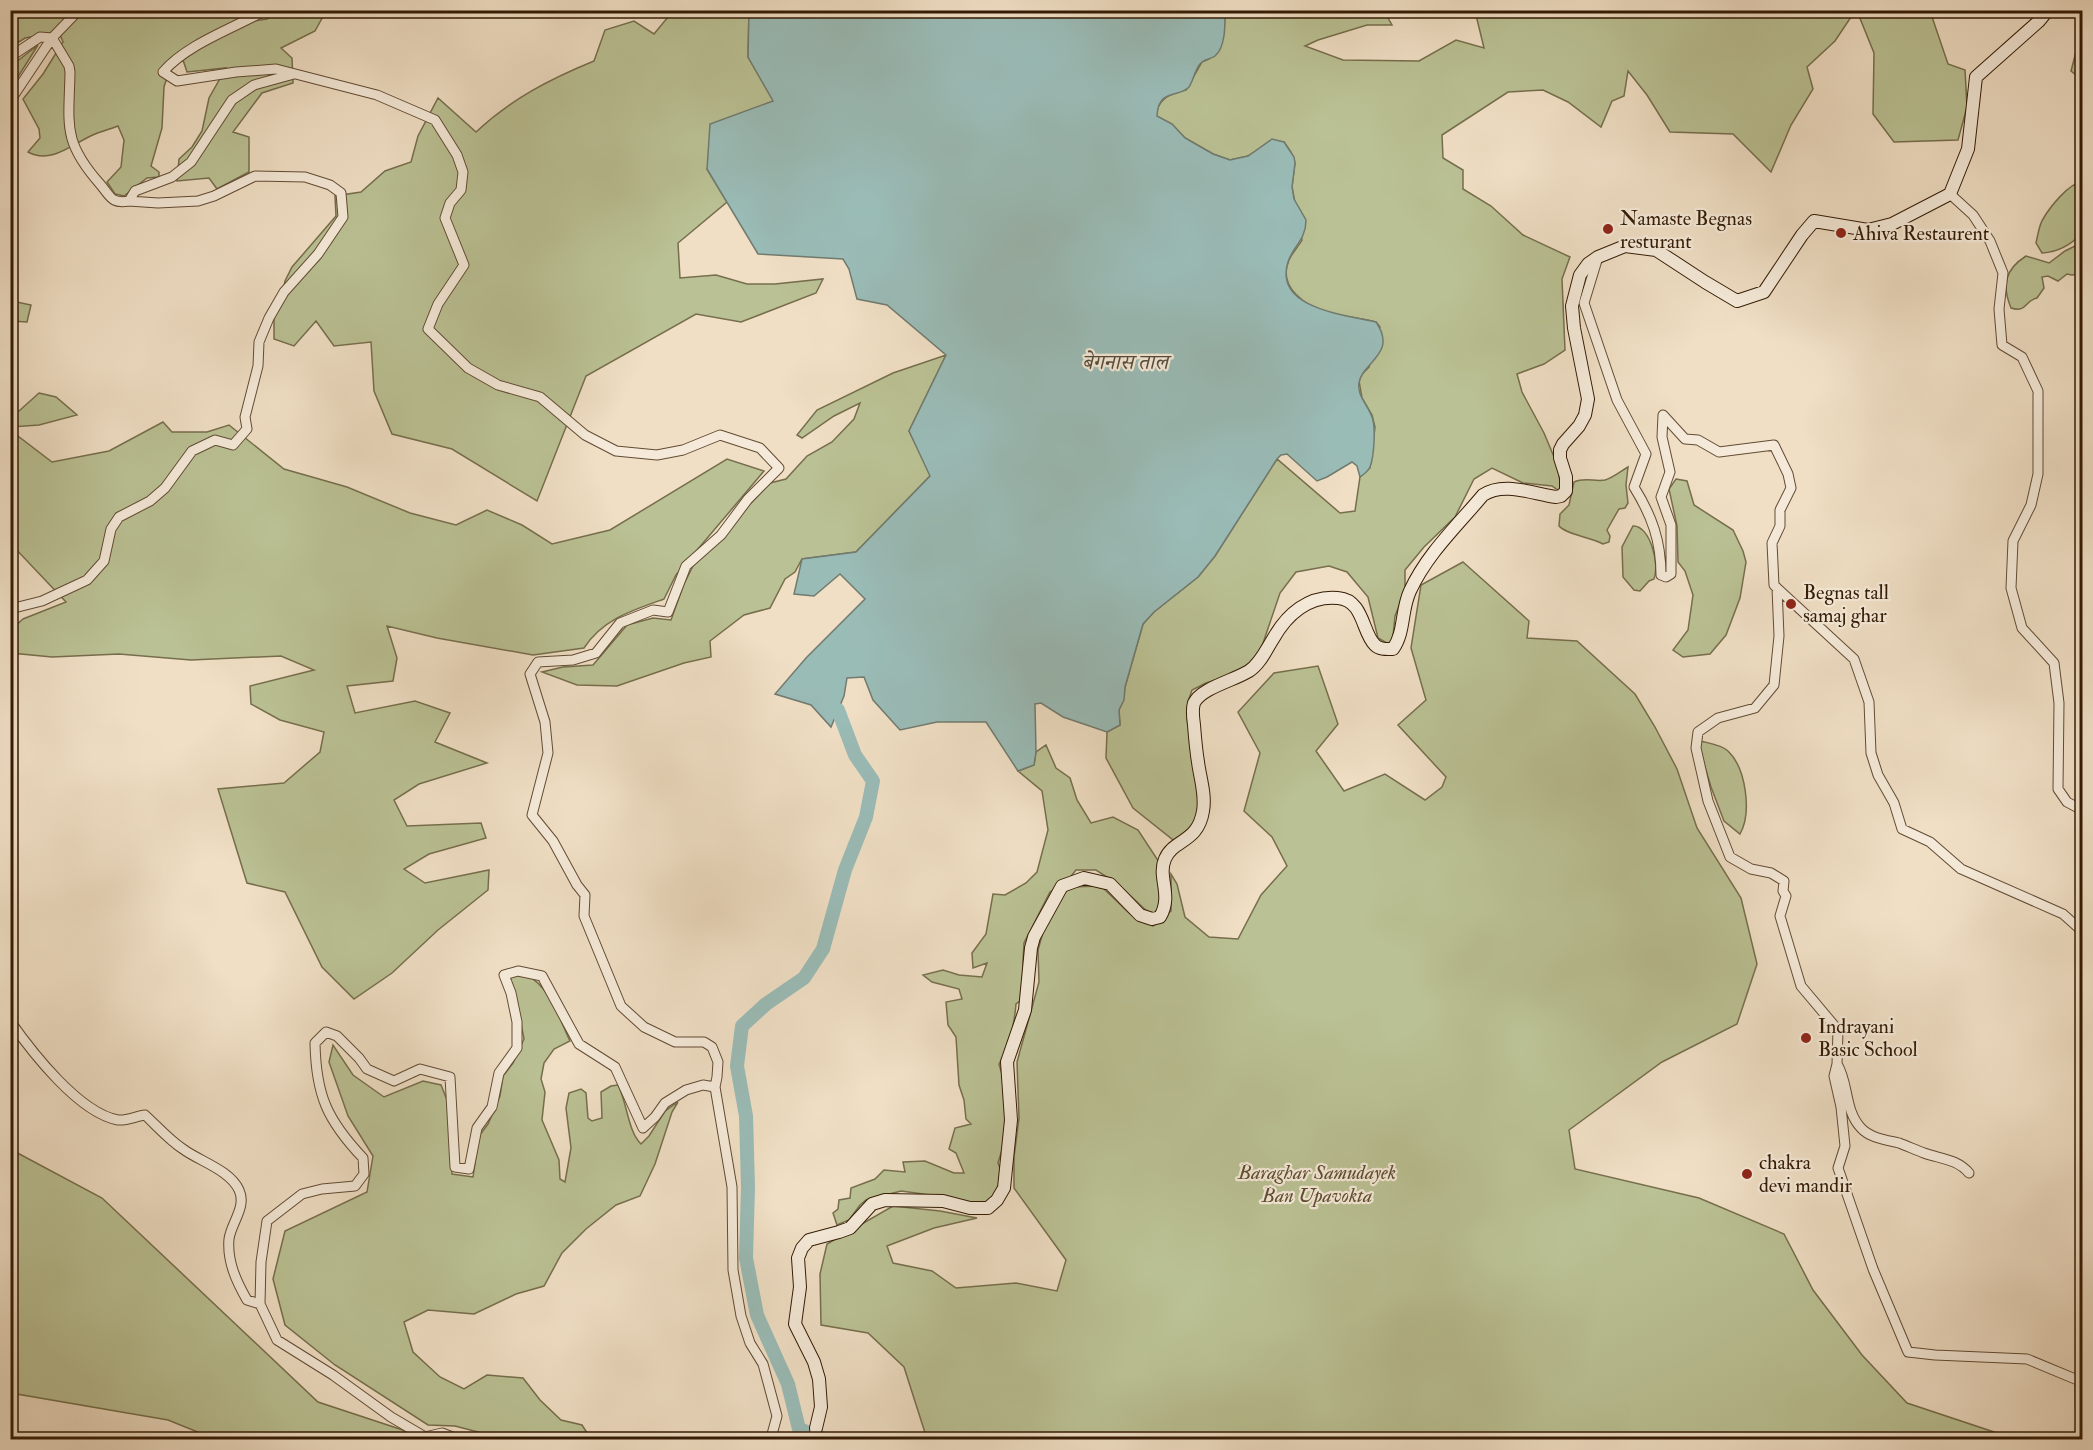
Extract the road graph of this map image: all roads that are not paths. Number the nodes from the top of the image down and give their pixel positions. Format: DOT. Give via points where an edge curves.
graph roads {
  1 [pos="79,10"];
  2 [pos="266,10"];
  3 [pos="2048,10"];
  4 [pos="51,39"];
  5 [pos="10,57"];
  6 [pos="295,73"];
  7 [pos="10,101"];
  8 [pos="1950,194"];
  9 [pos="129,201"];
  10 [pos="1598,257"];
  11 [pos="1777,588"];
  12 [pos="10,609"];
  13 [pos="2082,810"];
  14 [pos="2082,931"];
  15 [pos="10,1021"];
  16 [pos="1837,1064"];
  17 [pos="715,1087"];
  18 [pos="1969,1173"];
  19 [pos="260,1304"];
  20 [pos="814,1434"];
  21 [pos="773,1439"];
  22 [pos="460,1440"];
  23 [pos="2081,1440"];
  1 -- 4 [label="street"];
  2 -- 6 [label="street" via="194,48 163,72 177,81 276,69"];
  3 -- 8 [label="main road" via="1976,77 1968,149"];
  4 -- 5 [label="street" via="40,37"];
  4 -- 7 [label="street"];
  4 -- 9 [label="street" via="70,72 73,148 112,199"];
  6 -- 9 [label="street" via="254,85 232,100 191,162 172,177 135,191"];
  6 -- 17 [label="street" via="377,95 435,120 457,155 464,171 461,190 450,203 445,218 464,266 438,304 428,329 468,368 498,385 540,397 585,435 616,451 657,455 683,450 720,435 760,448 779,468 748,499 721,535 686,566 668,612 653,610 620,623 596,653 573,660 538,662 530,674 545,722 548,753 532,814 585,895 584,916 621,1006 644,1027 675,1042 704,1041 712,1047 717,1062"];
  8 -- 10 [label="main road" via="1892,224 1868,230 1814,221 1764,292 1737,301 1656,250 1625,246"];
  8 -- 13 [label="street" via="1973,215 1989,241 2003,273 1999,309 2002,345 2022,357 2038,391 2038,474 2031,505 2013,541 2011,588 2022,628 2054,663 2059,703 2058,789 2067,802"];
  9 -- 12 [label="street" via="198,201 255,176 305,177 330,184 341,193 343,217 318,254 284,292 269,318 259,342 258,366 245,417 247,429 233,445 215,440 192,451 165,488 150,501 119,516 111,530 104,561 87,580 42,601"];
  10 -- 11 [label="street" via="1584,303 1617,400 1646,454 1634,487 1658,538 1661,575 1671,573 1671,525 1661,497 1671,472 1662,437 1663,415 1685,439 1698,440 1719,452 1774,444 1791,488 1780,510 1780,526 1772,543"];
  10 -- 20 [label="main road" via="1580,275 1572,306 1588,399 1582,420 1560,450 1566,492 1556,496 1503,488 1483,495 1424,563 1408,595 1393,649 1375,645 1354,604 1340,598 1315,599 1295,610 1250,671 1201,694 1193,713 1203,813 1196,832 1165,859 1165,908 1160,917 1140,915 1110,884 1084,878 1062,886 1034,937 1025,1010 1007,1062 1011,1120 1004,1188 998,1200 988,1208 970,1208 943,1201 885,1200 872,1204 850,1228 809,1240 802,1248 798,1258 800,1287 795,1324 819,1379 821,1407"];
  11 -- 14 [label="street" via="1854,658 1869,702 1871,753 1902,829 1929,842 1961,869 2063,914"];
  11 -- 16 [label="street" via="1779,636 1774,685 1755,708 1718,718 1698,732 1695,748 1708,801 1730,857 1751,870 1772,873 1784,881 1786,896 1780,916 1787,942 1801,986 1838,1030"];
  15 -- 19 [label="street" via="31,1050 90,1108 119,1120 145,1115 183,1149 215,1166 238,1187 241,1205 229,1237 229,1258 247,1300"];
  16 -- 18 [label="street" via="1861,1128 1878,1138 1950,1160"];
  16 -- 23 [label="street" via="1834,1076 1845,1146 1838,1168 1873,1269 1908,1352 2027,1359 2080,1381"];
  17 -- 19 [label="street" via="703,1085 686,1090 665,1102 643,1128 615,1067 579,1044 542,976 518,971 504,975 517,1022 517,1048 499,1073 492,1107 477,1128 469,1169 455,1167 450,1077 420,1069 394,1081 367,1069 337,1036 326,1032 315,1043 321,1095 343,1136 363,1158 364,1174 355,1186 302,1194 267,1221"];
  17 -- 21 [label="street" via="732,1187 733,1270 741,1316 750,1343 763,1364 777,1416"];
  19 -- 22 [label="street" via="278,1340 391,1417 425,1437 442,1433"];
}
